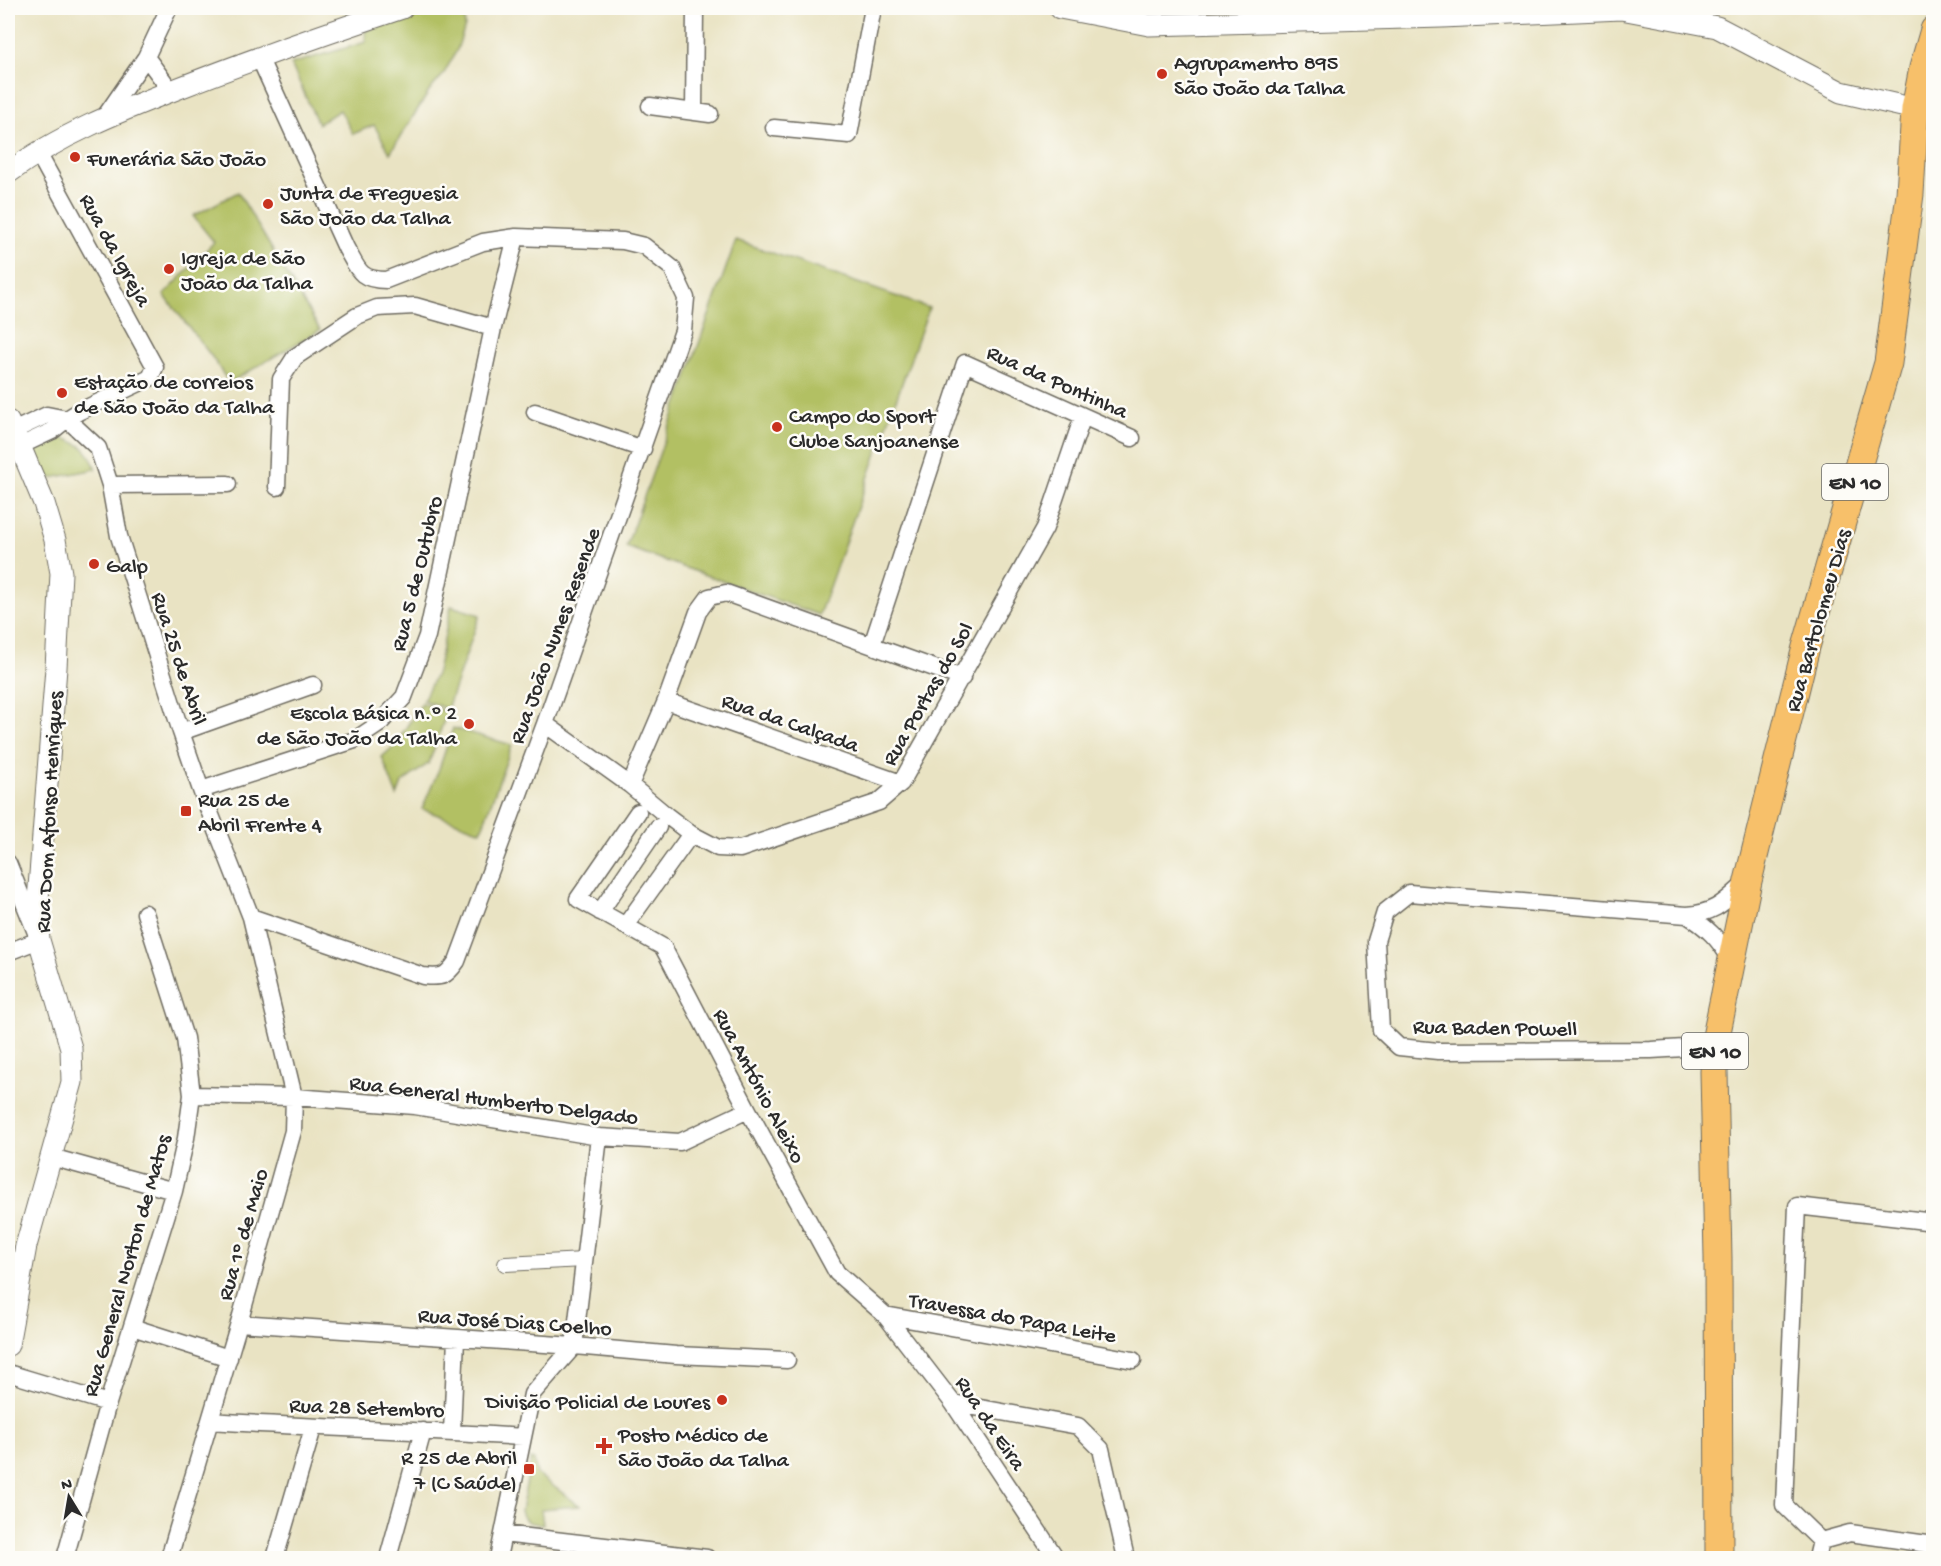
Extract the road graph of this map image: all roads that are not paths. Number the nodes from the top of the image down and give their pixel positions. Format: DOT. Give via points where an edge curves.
graph roads {
  1 [pos="169,8"];
  2 [pos="402,8"];
  3 [pos="695,8"];
  4 [pos="873,8"];
  5 [pos="1060,8"];
  6 [pos="1444,12"];
  7 [pos="1934,30"];
  8 [pos="146,57"];
  9 [pos="259,57"];
  10 [pos="171,92"];
  11 [pos="650,106"];
  12 [pos="1915,109"];
  13 [pos="104,118"];
  14 [pos="774,128"];
  15 [pos="38,153"];
  16 [pos="8,173"];
  17 [pos="516,237"];
  18 [pos="493,328"];
  19 [pos="535,412"];
  20 [pos="1083,416"];
  21 [pos="66,419"];
  22 [pos="14,433"];
  23 [pos="1132,438"];
  24 [pos="643,449"];
  25 [pos="228,484"];
  26 [pos="110,486"];
  27 [pos="277,487"];
  28 [pos="872,645"];
  29 [pos="962,678"];
  30 [pos="313,685"];
  31 [pos="666,701"];
  32 [pos="545,724"];
  33 [pos="181,732"];
  34 [pos="901,783"];
  35 [pos="630,785"];
  36 [pos="201,790"];
  37 [pos="638,812"];
  38 [pos="657,827"];
  39 [pos="691,834"];
  40 [pos="8,863"];
  41 [pos="1748,881"];
  42 [pos="600,912"];
  43 [pos="145,913"];
  44 [pos="1687,915"];
  45 [pos="251,917"];
  46 [pos="625,926"];
  47 [pos="39,940"];
  48 [pos="8,952"];
  49 [pos="1731,960"];
  50 [pos="1716,1037"];
  51 [pos="192,1095"];
  52 [pos="294,1098"];
  53 [pos="748,1110"];
  54 [pos="599,1137"];
  55 [pos="51,1157"];
  56 [pos="174,1191"];
  57 [pos="1934,1222"];
  58 [pos="584,1260"];
  59 [pos="505,1264"];
  60 [pos="885,1315"];
  61 [pos="239,1323"];
  62 [pos="132,1328"];
  63 [pos="456,1338"];
  64 [pos="8,1345"];
  65 [pos="574,1346"];
  66 [pos="229,1358"];
  67 [pos="787,1360"];
  68 [pos="1133,1360"];
  69 [pos="8,1373"];
  70 [pos="108,1403"];
  71 [pos="953,1403"];
  72 [pos="210,1421"];
  73 [pos="313,1428"];
  74 [pos="423,1431"];
  75 [pos="452,1432"];
  76 [pos="523,1437"];
  77 [pos="504,1534"];
  78 [pos="1821,1541"];
  79 [pos="1934,1545"];
  80 [pos="65,1558"];
  81 [pos="169,1558"];
  82 [pos="275,1558"];
  83 [pos="388,1558"];
  84 [pos="498,1558"];
  85 [pos="707,1558"];
  86 [pos="1056,1558"];
  87 [pos="1126,1558"];
  88 [pos="1719,1558"];
  89 [pos="1818,1558"];
  1 -- 8 [label="street"];
  2 -- 9 [label="street"];
  3 -- 11 [label="street" via="702,113"];
  4 -- 14 [label="street" via="849,135"];
  5 -- 6 [label="street" via="1149,25"];
  6 -- 12 [label="street" via="1621,9 1717,27 1841,92"];
  7 -- 12 [label="main road, Rua Bartolomeu Dias / EN 10"];
  8 -- 10 [label="street"];
  8 -- 13 [label="street"];
  9 -- 10 [label="street"];
  9 -- 17 [label="street, Rua João Nunes Resende" via="350,255 358,270 371,280 386,280 483,242"];
  10 -- 13 [label="street"];
  12 -- 41 [label="main road, Rua Bartolomeu Dias / EN 10" via="1910,194 1888,363 1806,647"];
  13 -- 15 [label="street"];
  15 -- 16 [label="street"];
  15 -- 21 [label="street, Rua da Igreja" via="153,372"];
  17 -- 18 [label="street, Rua 5 de Outubro"];
  17 -- 24 [label="street, Rua João Nunes Resende" via="623,241 644,246 672,268 686,298 683,331"];
  18 -- 27 [label="street" via="415,306 377,308 357,316 295,357 281,379"];
  18 -- 36 [label="street, Rua 5 de Outubro" via="427,636 404,697 379,724 355,740"];
  19 -- 24 [label="street"];
  20 -- 23 [label="street, Rua da Pontinha"];
  20 -- 28 [label="street, Rua da Pontinha" via="965,363"];
  20 -- 29 [label="street, Rua Portas do Sol" via="1045,528"];
  21 -- 22 [label="street, Rua da Igreja" via="52,431"];
  21 -- 26 [label="street, Rua 25 de Abril" via="98,448"];
  22 -- 47 [label="street, Rua Dom Afonso Henriques" via="50,518 61,573 37,913"];
  24 -- 32 [label="street, Rua João Nunes Resende"];
  25 -- 26 [label="street"];
  26 -- 33 [label="street, Rua 25 de Abril" via="119,536"];
  28 -- 29 [label="street"];
  28 -- 31 [label="street" via="726,593 709,597 698,612"];
  29 -- 34 [label="street, Rua Portas do Sol"];
  30 -- 33 [label="street"];
  31 -- 34 [label="street, Rua da Calçada"];
  31 -- 35 [label="street"];
  32 -- 35 [label="street, Rua Portas do Sol"];
  32 -- 45 [label="street, Rua João Nunes Resende" via="458,961 449,973 437,978 423,976"];
  33 -- 36 [label="street, Rua 25 de Abril"];
  34 -- 39 [label="street, Rua Portas do Sol" via="879,801 740,849 718,848"];
  35 -- 39 [label="street, Rua Portas do Sol"];
  36 -- 45 [label="street, Rua 25 de Abril"];
  37 -- 42 [label="street, Rua António Aleixo" via="578,899"];
  38 -- 42 [label="street"];
  39 -- 46 [label="street"];
  40 -- 47 [label="street"];
  41 -- 44 [label="street, Rua Baden Powell" via="1719,907 1704,914"];
  41 -- 49 [label="main road, Rua Bartolomeu Dias / EN 10"];
  42 -- 46 [label="street, Rua António Aleixo"];
  43 -- 51 [label="street, Rua General Norton de Matos" via="185,1038"];
  44 -- 49 [label="street" via="1706,927"];
  44 -- 50 [label="street, Rua Baden Powell" via="1409,893 1385,912 1376,941 1382,1030 1399,1047 1438,1051 1651,1050 1701,1047"];
  45 -- 52 [label="street, Rua 1º de Maio"];
  46 -- 53 [label="street, Rua António Aleixo" via="663,947"];
  47 -- 48 [label="street"];
  47 -- 55 [label="street, Rua Dom Afonso Henriques" via="70,1048 72,1082"];
  49 -- 50 [label="main road, EN 10"];
  50 -- 88 [label="main road, EN 10"];
  51 -- 52 [label="street, Rua General Humberto Delgado"];
  51 -- 56 [label="street, Rua General Norton de Matos"];
  52 -- 54 [label="street, Rua General Humberto Delgado" via="415,1106"];
  52 -- 61 [label="street, Rua 1º de Maio" via="293,1131"];
  53 -- 54 [label="street, Rua General Humberto Delgado" via="680,1142"];
  53 -- 60 [label="street, Rua António Aleixo" via="837,1273"];
  54 -- 58 [label="street"];
  55 -- 56 [label="street"];
  55 -- 64 [label="street, Rua Dom Afonso Henriques" via="26,1246"];
  56 -- 62 [label="street, Rua General Norton de Matos"];
  57 -- 78 [label="street" via="1797,1206 1784,1505"];
  58 -- 59 [label="street"];
  58 -- 65 [label="street"];
  60 -- 68 [label="street, Travessa do Papa Leite"];
  60 -- 71 [label="street, Rua da Eira"];
  61 -- 63 [label="street, Rua José Dias Coelho"];
  61 -- 66 [label="street, Rua 1º de Maio"];
  62 -- 66 [label="street"];
  62 -- 70 [label="street, Rua General Norton de Matos"];
  63 -- 65 [label="street, Rua José Dias Coelho"];
  63 -- 75 [label="street"];
  65 -- 67 [label="street, Rua José Dias Coelho"];
  65 -- 76 [label="street" via="532,1394"];
  66 -- 72 [label="street, Rua 1º de Maio"];
  69 -- 70 [label="street"];
  70 -- 80 [label="street, Rua General Norton de Matos"];
  71 -- 86 [label="street, Rua da Eira"];
  71 -- 87 [label="street" via="1078,1426 1101,1449"];
  72 -- 73 [label="street, Rua 28 Setembro"];
  72 -- 81 [label="street, Rua 1º de Maio"];
  73 -- 74 [label="street, Rua 28 Setembro"];
  73 -- 82 [label="street"];
  74 -- 75 [label="street, Rua 28 Setembro"];
  74 -- 83 [label="street"];
  75 -- 76 [label="street, Rua 28 Setembro"];
  76 -- 77 [label="street"];
  77 -- 84 [label="street"];
  77 -- 85 [label="street"];
  78 -- 79 [label="street" via="1850,1533"];
  78 -- 89 [label="street"];
}
